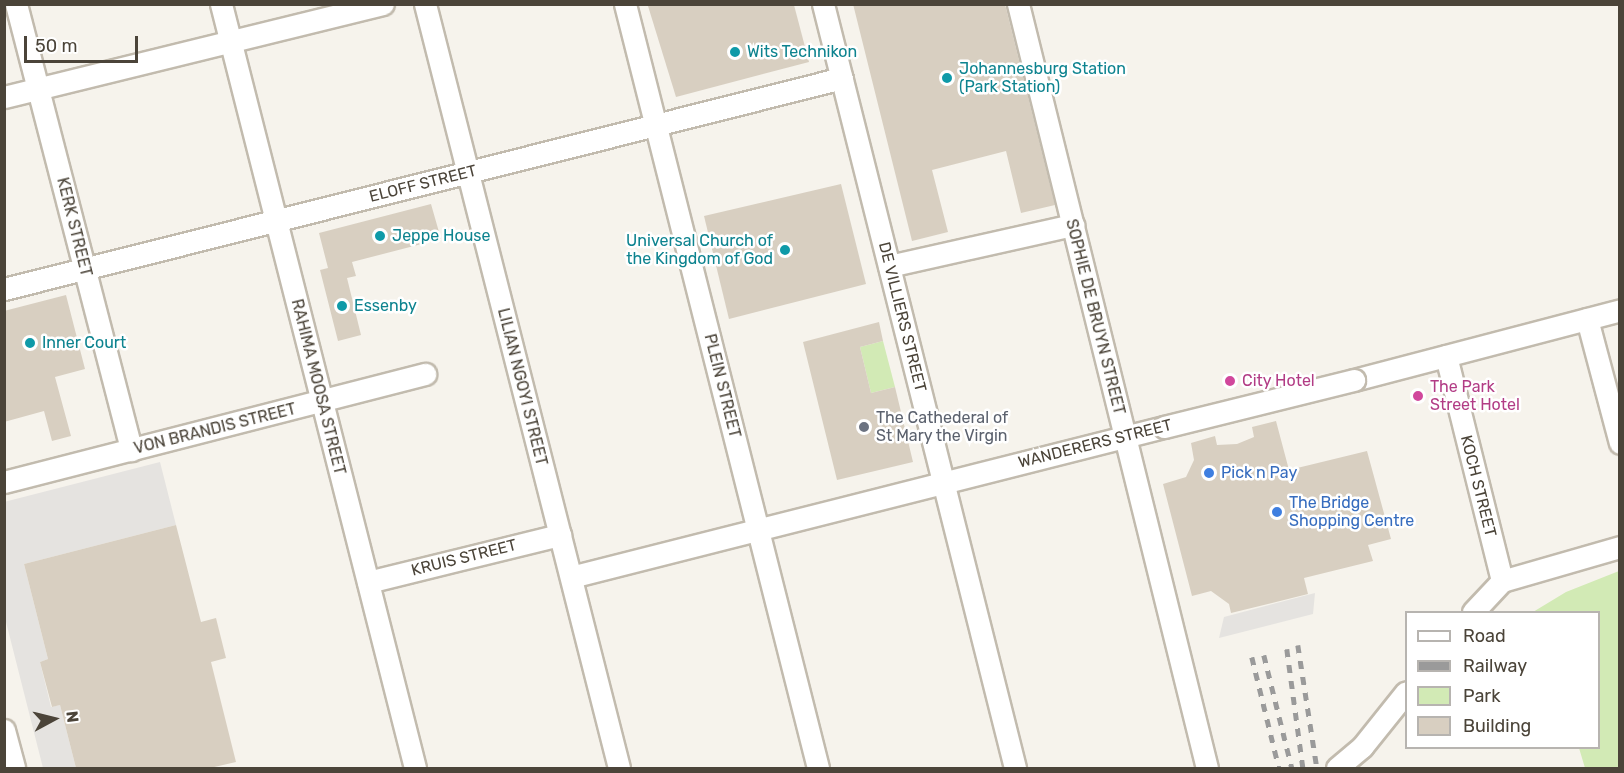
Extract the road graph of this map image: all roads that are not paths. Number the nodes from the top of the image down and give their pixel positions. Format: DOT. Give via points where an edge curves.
graph roads {
  1 [pos="16,4"];
  2 [pos="222,4"];
  3 [pos="383,4"];
  4 [pos="425,4"];
  5 [pos="625,4"];
  6 [pos="823,4"];
  7 [pos="1018,4"];
  8 [pos="231,42"];
  9 [pos="842,78"];
  10 [pos="38,88"];
  11 [pos="4,97"];
  12 [pos="656,124"];
  13 [pos="468,173"];
  14 [pos="276,222"];
  15 [pos="1073,225"];
  16 [pos="889,266"];
  17 [pos="85,270"];
  18 [pos="4,289"];
  19 [pos="1620,310"];
  20 [pos="1587,319"];
  21 [pos="1446,356"];
  22 [pos="425,374"];
  23 [pos="322,403"];
  24 [pos="1124,436"];
  25 [pos="1620,443"];
  26 [pos="131,450"];
  27 [pos="4,482"];
  28 [pos="943,484"];
  29 [pos="758,529"];
  30 [pos="560,535"];
  31 [pos="1620,547"];
  32 [pos="571,577"];
  33 [pos="1502,581"];
  34 [pos="368,582"];
  35 [pos="1474,611"];
  36 [pos="1405,694"];
  37 [pos="4,730"];
  38 [pos="14,768"];
  39 [pos="415,768"];
  40 [pos="619,768"];
  41 [pos="818,768"];
  42 [pos="1015,768"];
  43 [pos="1207,768"];
  44 [pos="1338,768"];
  1 -- 10 [label="street, KERK STREET"];
  2 -- 8 [label="street, RAHIMA MOOSA STREET"];
  3 -- 8 [label="street"];
  4 -- 13 [label="street, LILIAN NGOYI STREET"];
  5 -- 12 [label="street, PLEIN STREET"];
  6 -- 9 [label="street, DE VILLIERS STREET"];
  7 -- 15 [label="street, SOPHIE DE BRUYN STREET"];
  8 -- 10 [label="street"];
  8 -- 14 [label="street, RAHIMA MOOSA STREET"];
  9 -- 12 [label="street, ELOFF STREET"];
  9 -- 16 [label="street, DE VILLIERS STREET"];
  10 -- 11 [label="street"];
  10 -- 17 [label="street, KERK STREET"];
  12 -- 13 [label="street, ELOFF STREET"];
  12 -- 29 [label="street, PLEIN STREET"];
  13 -- 14 [label="street, ELOFF STREET"];
  13 -- 30 [label="street, LILIAN NGOYI STREET"];
  14 -- 17 [label="street, ELOFF STREET"];
  14 -- 23 [label="street, RAHIMA MOOSA STREET"];
  15 -- 16 [label="street"];
  15 -- 24 [label="street, SOPHIE DE BRUYN STREET"];
  16 -- 28 [label="street, DE VILLIERS STREET"];
  17 -- 18 [label="street, ELOFF STREET"];
  17 -- 26 [label="street, KERK STREET"];
  19 -- 20 [label="street, WANDERERS STREET"];
  20 -- 21 [label="street, WANDERERS STREET"];
  20 -- 25 [label="street"];
  21 -- 24 [label="street, WANDERERS STREET, bridge"];
  21 -- 33 [label="street, KOCH STREET"];
  22 -- 23 [label="street, VON BRANDIS STREET"];
  23 -- 26 [label="street, VON BRANDIS STREET"];
  23 -- 34 [label="street, RAHIMA MOOSA STREET"];
  24 -- 28 [label="street, WANDERERS STREET"];
  24 -- 43 [label="street, SOPHIE DE BRUYN STREET"];
  26 -- 27 [label="street, VON BRANDIS STREET"];
  28 -- 29 [label="street, WANDERERS STREET"];
  28 -- 42 [label="street, DE VILLIERS STREET"];
  29 -- 32 [label="street, WANDERERS STREET"];
  29 -- 41 [label="street, PLEIN STREET"];
  30 -- 32 [label="street, LILIAN NGOYI STREET"];
  30 -- 34 [label="street, KRUIS STREET"];
  31 -- 33 [label="street"];
  32 -- 40 [label="street, LILIAN NGOYI STREET"];
  33 -- 35 [label="street"];
  34 -- 39 [label="street, RAHIMA MOOSA STREET"];
  36 -- 44 [label="street" via="1362,747"];
  37 -- 38 [label="street"];
}
